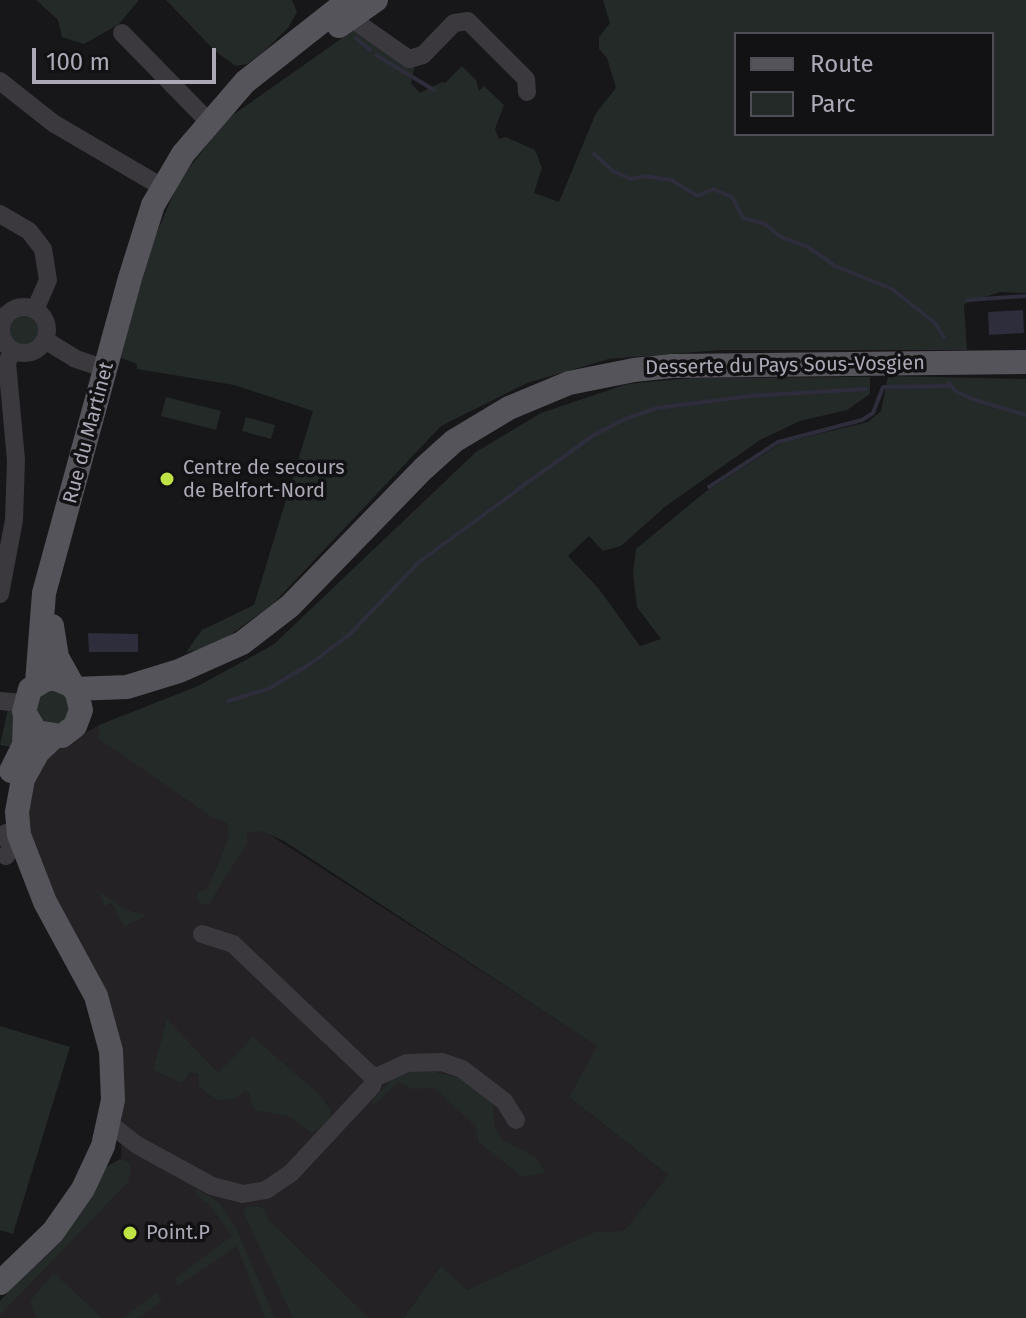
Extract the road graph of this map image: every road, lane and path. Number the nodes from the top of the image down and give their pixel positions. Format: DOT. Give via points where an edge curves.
graph roads {
  1 [pos="363,4"];
  2 [pos="122,33"];
  3 [pos="0,81"];
  4 [pos="527,92"];
  5 [pos="216,115"];
  6 [pos="162,187"];
  7 [pos="0,214"];
  8 [pos="35,310"];
  9 [pos="45,340"];
  10 [pos="13,350"];
  11 [pos="1026,362"];
  12 [pos="106,369"];
  13 [pos="51,576"];
  14 [pos="0,594"];
  15 [pos="72,687"];
  16 [pos="127,687"];
  17 [pos="22,701"];
  18 [pos="80,718"];
  19 [pos="54,737"];
  20 [pos="8,847"];
  21 [pos="202,934"];
  22 [pos="88,1010"];
  23 [pos="374,1078"];
  24 [pos="516,1120"];
  25 [pos="107,1141"];
  26 [pos="3,1280"];
  1 -- 4 [label="street" via="380,39 401,55 417,58 454,23 468,21 526,79"];
  1 -- 5 [label="main road, Rue du Martinet" via="267,63"];
  2 -- 5 [label="street"];
  3 -- 6 [label="street" via="53,123"];
  5 -- 6 [label="main road, Rue du Martinet"];
  6 -- 12 [label="main road, Rue du Martinet" via="145,227"];
  7 -- 8 [label="street" via="29,231 43,249 48,280"];
  8 -- 9 [label="street" via="47,326"];
  8 -- 10 [label="street" via="20,307 6,315 3,338"];
  9 -- 10 [label="street" via="35,351"];
  9 -- 12 [label="street"];
  10 -- 14 [label="street" via="7,362 16,460 14,520"];
  11 -- 16 [label="main road, Desserte du Pays Sous-Vosgien" via="672,366 597,376 543,392 454,441 290,606 254,635 209,659"];
  12 -- 13 [label="main road, Rue du Martinet"];
  13 -- 15 [label="main road" via="53,638"];
  13 -- 17 [label="main road, Rue du Martinet"];
  15 -- 16 [label="main road, Desserte du Pays Sous-Vosgien"];
  15 -- 17 [label="main road" via="56,679"];
  15 -- 18 [label="main road" via="81,702"];
  16 -- 18 [label="main road"];
  17 -- 19 [label="main road" via="36,732"];
  17 -- 20 [label="main road, Rue du Martinet" via="24,745 4,797"];
  18 -- 19 [label="main road" via="69,732"];
  19 -- 20 [label="main road" via="23,779"];
  20 -- 22 [label="main road"];
  20 -- 25 [label="main road" via="96,996 113,1078"];
  21 -- 23 [label="street" via="233,944"];
  22 -- 25 [label="street" via="98,1025 105,1055 102,1134"];
  22 -- 26 [label="main road" via="100,1078 91,1144 64,1203"];
  23 -- 24 [label="street" via="407,1063 442,1062 462,1069 504,1101"];
  23 -- 25 [label="street" via="291,1173 266,1190 233,1194 137,1145"];
  25 -- 26 [label="main road" via="70,1210"];
}
